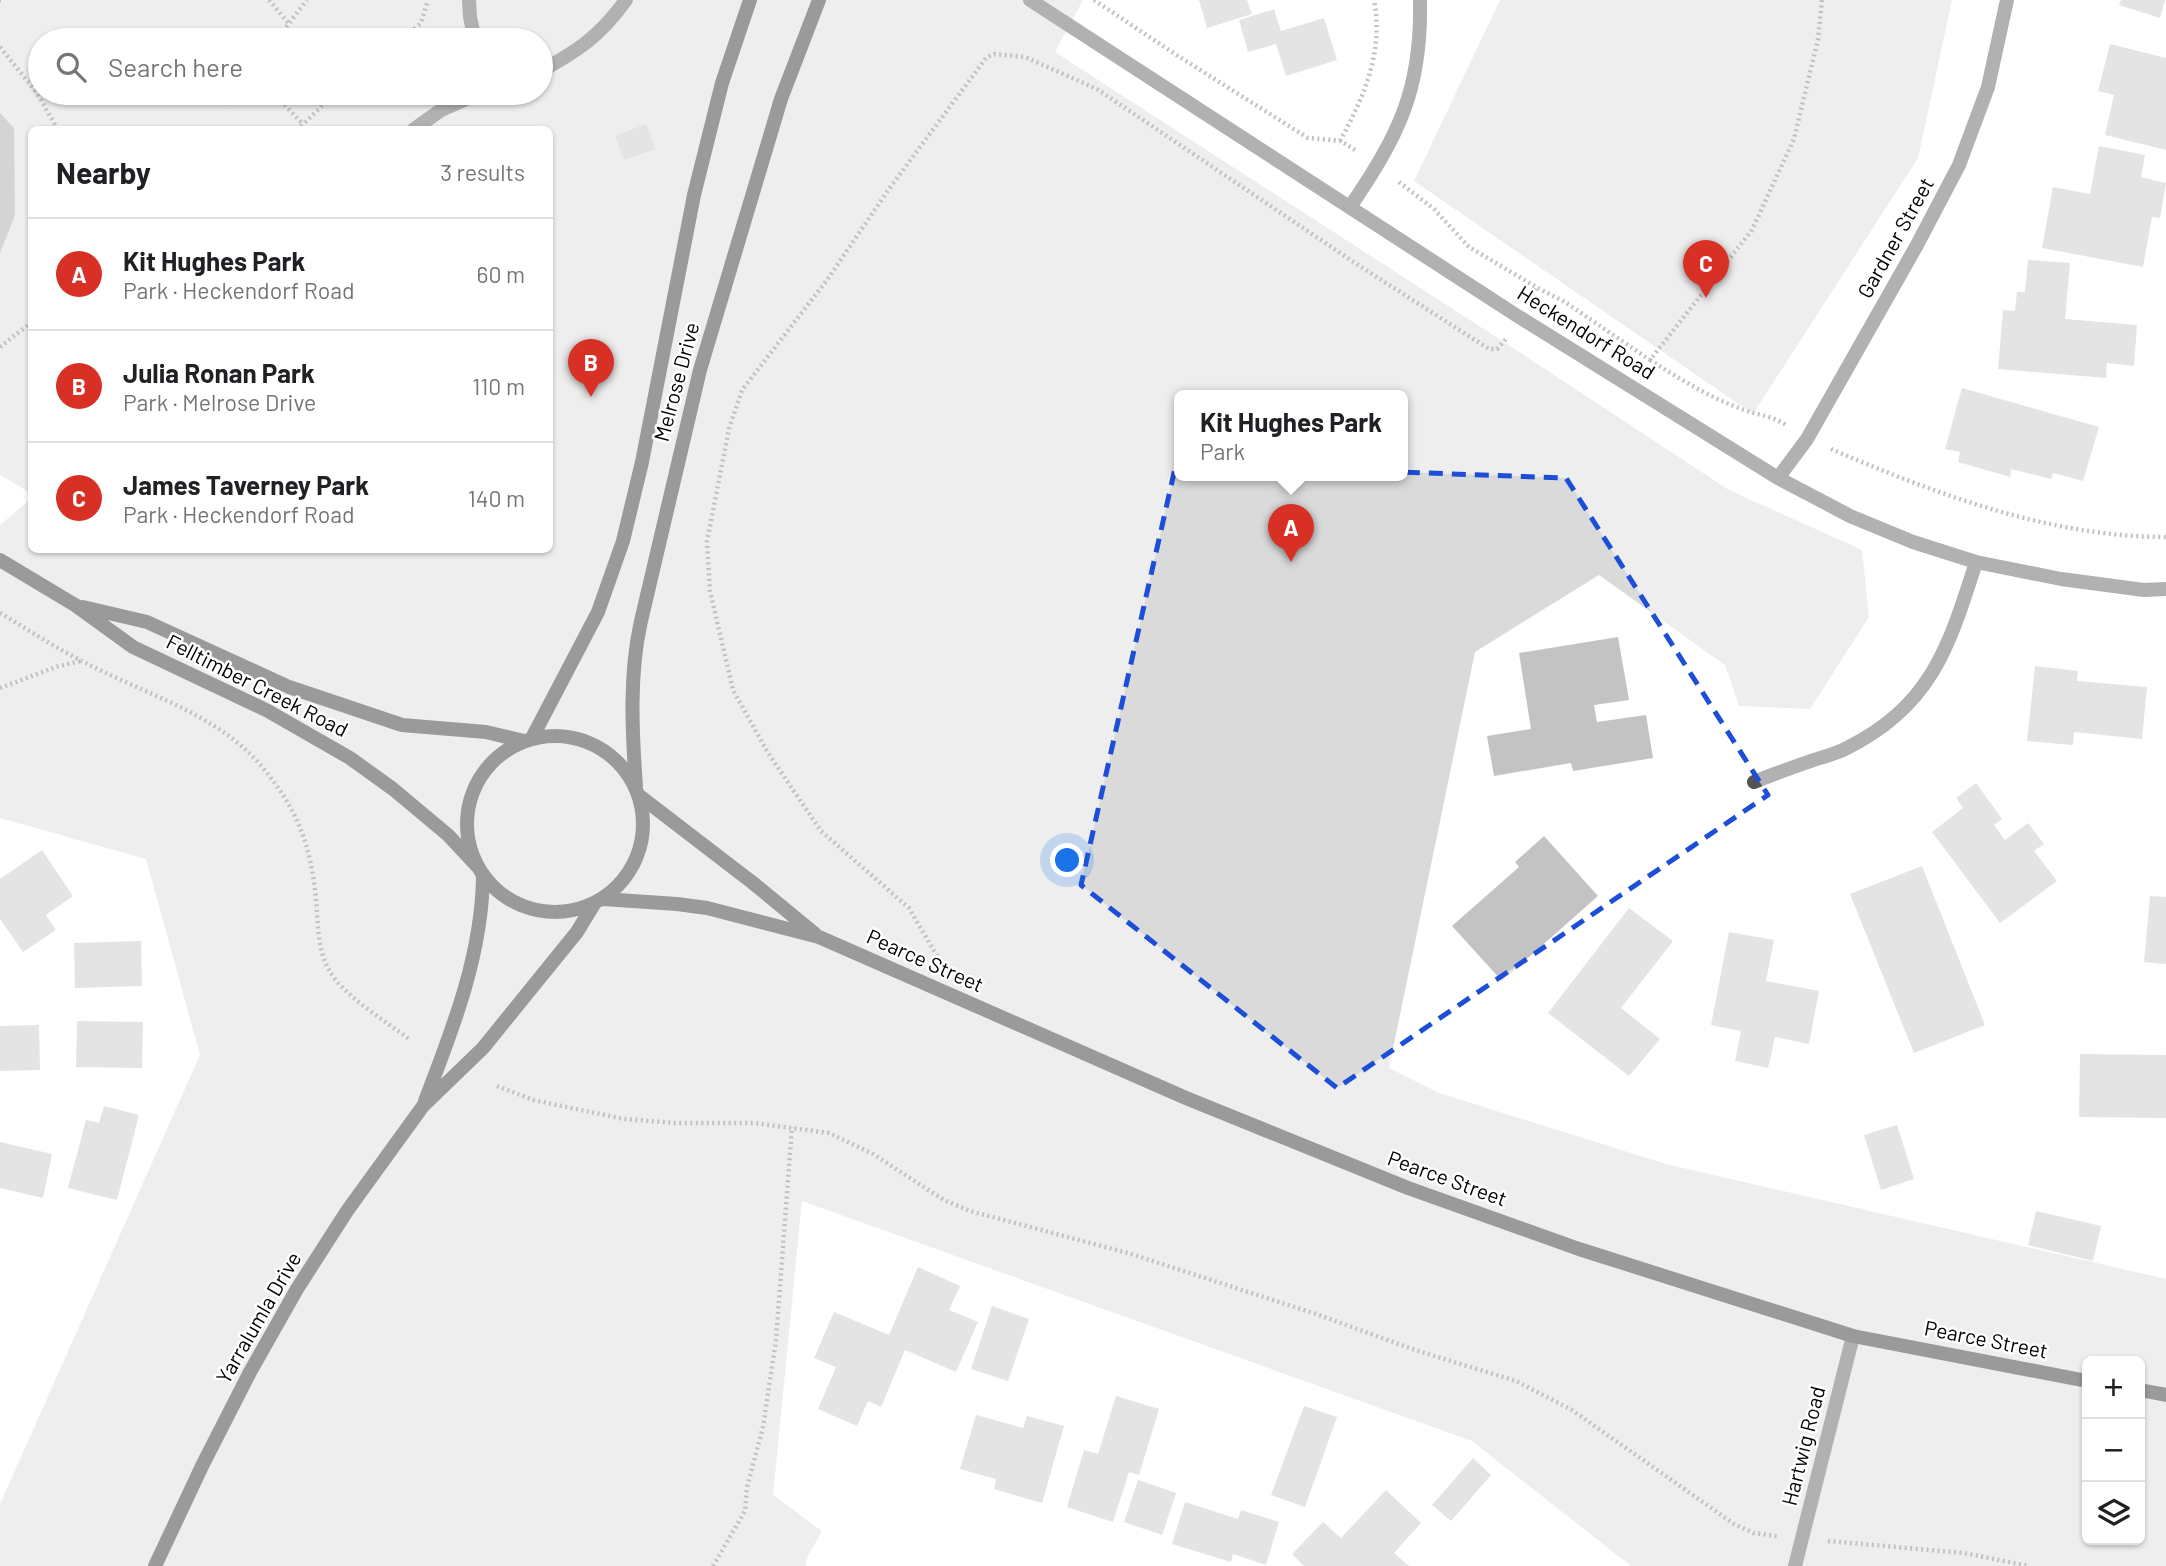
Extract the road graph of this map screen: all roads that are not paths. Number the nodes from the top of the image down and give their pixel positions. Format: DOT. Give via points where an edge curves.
graph roads {
  1 [pos="469,0"];
  2 [pos="626,0"];
  3 [pos="750,0"];
  4 [pos="819,0"];
  5 [pos="1030,0"];
  6 [pos="1420,0"];
  7 [pos="2007,0"];
  8 [pos="472,28"];
  9 [pos="553,65"];
  10 [pos="452,105"];
  11 [pos="418,126"];
  12 [pos="1350,207"];
  13 [pos="1778,478"];
  14 [pos="0,560"];
  15 [pos="1976,562"];
  16 [pos="2166,589"];
  17 [pos="75,605"];
  18 [pos="528,739"];
  19 [pos="1754,782"];
  20 [pos="638,791"];
  21 [pos="480,871"];
  22 [pos="598,901"];
  23 [pos="819,937"];
  24 [pos="423,1106"];
  25 [pos="1853,1336"];
  26 [pos="2082,1380"];
  27 [pos="2145,1391"];
  28 [pos="2166,1395"];
  29 [pos="155,1566"];
  30 [pos="1796,1566"];
  1 -- 8 [label="street"];
  2 -- 9 [label="street" via="608,25 577,52"];
  3 -- 18 [label="main road, Melrose Drive" via="722,83 694,195 623,541 598,612"];
  4 -- 20 [label="main road, Melrose Drive" via="781,99 700,370 640,621 633,720"];
  5 -- 12 [label="street, Heckendorf Road"];
  6 -- 12 [label="street" via="1416,71 1401,121"];
  7 -- 13 [label="street, Gardner Street" via="1988,88 1959,165 1807,439"];
  10 -- 11 [label="street"];
  12 -- 13 [label="street, Heckendorf Road"];
  13 -- 15 [label="street, Heckendorf Road" via="1850,516"];
  14 -- 17 [label="main road, Felltimber Creek Road"];
  15 -- 16 [label="street, Heckendorf Road" via="2061,579"];
  15 -- 19 [label="street" via="1954,631 1939,664 1913,702 1887,725 1844,750"];
  17 -- 18 [label="main road, Felltimber Creek Road" via="147,622 289,687 402,725"];
  17 -- 21 [label="main road, Felltimber Creek Road" via="133,647 268,711 350,758 448,835"];
  18 -- 20 [label="main road" via="556,735 604,749 622,765"];
  18 -- 21 [label="main road" via="498,756 479,779 468,807 468,838"];
  20 -- 22 [label="main road" via="644,826 639,854 625,880"];
  20 -- 23 [label="main road, Pearce Street"];
  21 -- 22 [label="main road" via="501,894 522,906 546,912 571,911"];
  21 -- 24 [label="main road, Yarralumla Drive" via="483,909 468,982"];
  22 -- 23 [label="main road, Pearce Street" via="707,908"];
  22 -- 24 [label="main road, Yarralumla Drive" via="483,1048"];
  23 -- 25 [label="main road, Pearce Street" via="1186,1098 1408,1188 1578,1249"];
  24 -- 29 [label="main road, Yarralumla Drive" via="297,1289 250,1372"];
  25 -- 26 [label="main road, Pearce Street"];
  25 -- 30 [label="street, Hartwig Road"];
  27 -- 28 [label="main road"];
}
